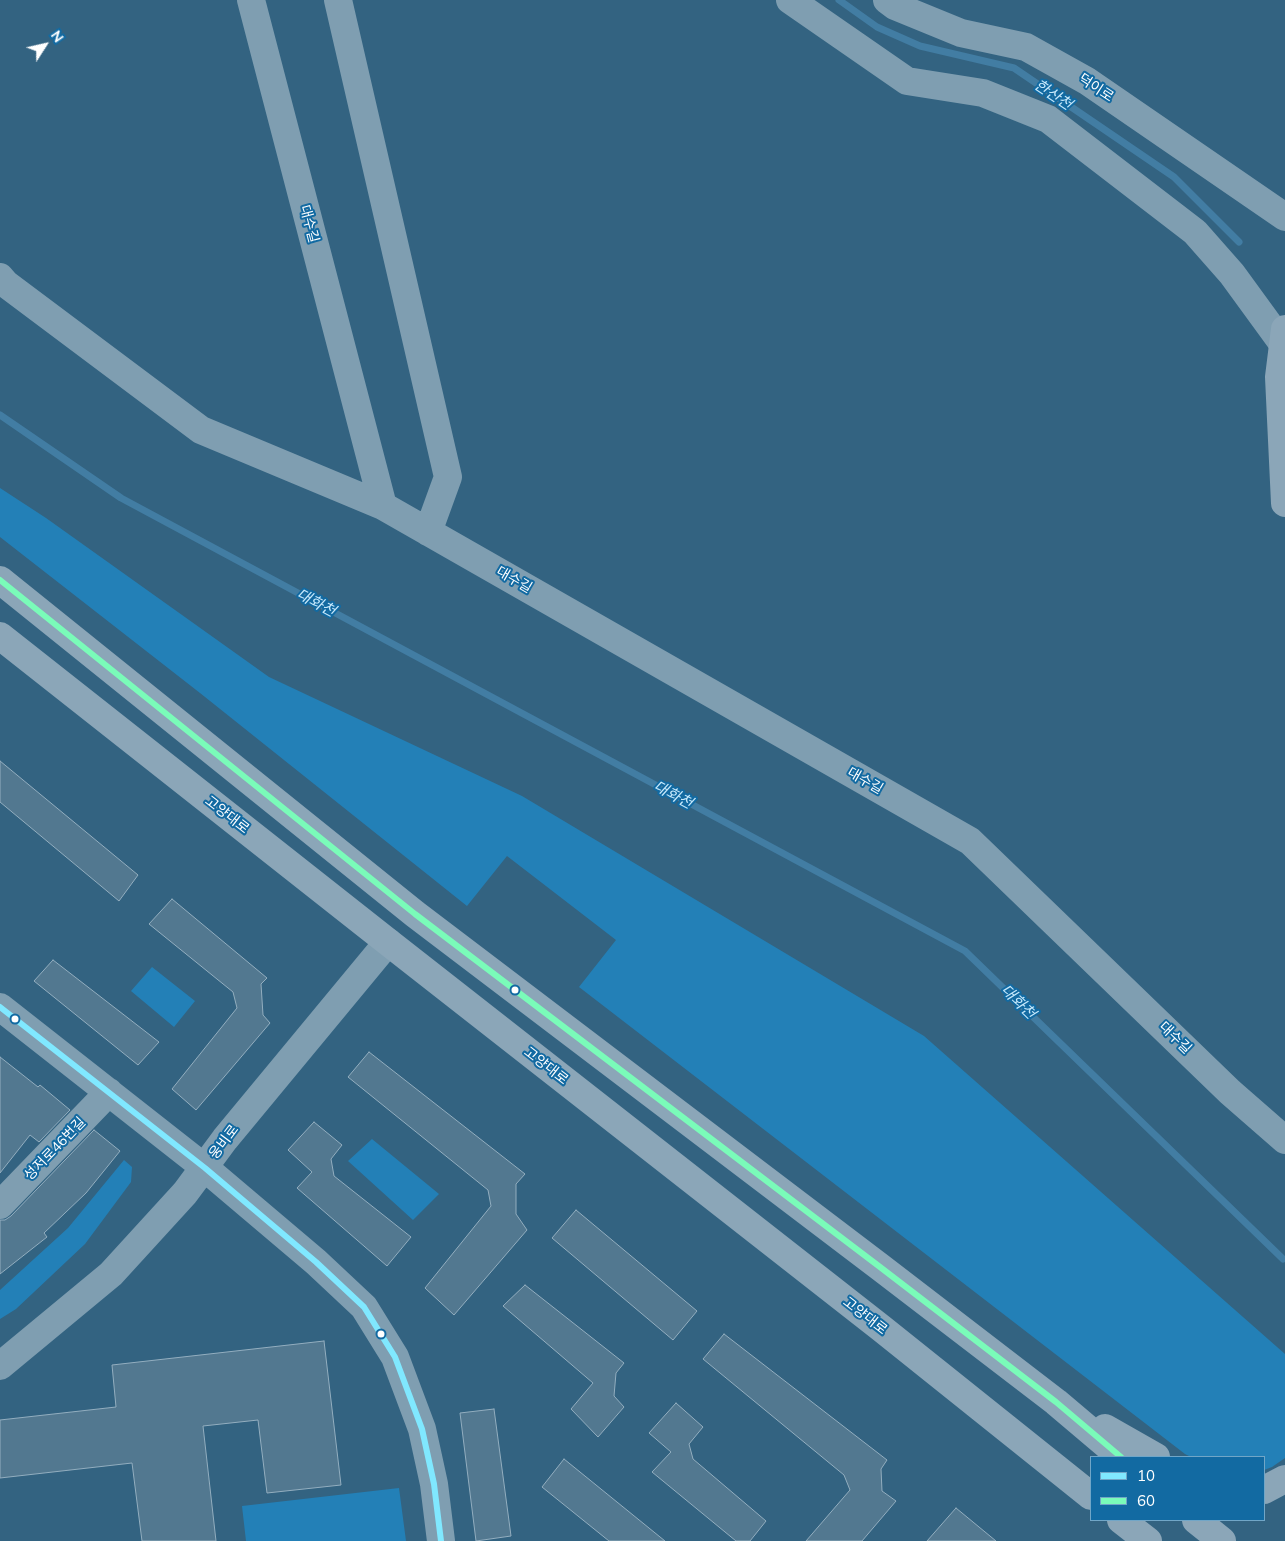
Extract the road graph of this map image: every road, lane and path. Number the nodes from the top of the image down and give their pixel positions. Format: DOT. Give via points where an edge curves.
graph roads {
  1 [pos="251,0"];
  2 [pos="338,0"];
  3 [pos="790,0"];
  4 [pos="887,0"];
  5 [pos="1285,217"];
  6 [pos="0,277"];
  7 [pos="1284,336"];
  8 [pos="1282,375"];
  9 [pos="1285,503"];
  10 [pos="383,506"];
  11 [pos="428,532"];
  12 [pos="0,580"];
  13 [pos="0,636"];
  14 [pos="388,942"];
  15 [pos="0,1006"];
  16 [pos="109,1092"];
  17 [pos="1285,1140"];
  18 [pos="205,1168"];
  19 [pos="0,1205"];
  20 [pos="881,1328"];
  21 [pos="0,1366"];
  22 [pos="1056,1402"];
  23 [pos="1120,1456"];
  24 [pos="1154,1456"];
  25 [pos="1285,1479"];
  26 [pos="1265,1489"];
  27 [pos="1090,1495"];
  28 [pos="1090,1508"];
  29 [pos="1101,1521"];
  30 [pos="1122,1521"];
  31 [pos="1197,1521"];
  32 [pos="441,1541"];
  33 [pos="1119,1541"];
  34 [pos="1148,1541"];
  35 [pos="1222,1541"];
  1 -- 10 [label="street, 대수길"];
  2 -- 11 [label="street" via="448,476"];
  3 -- 7 [label="street" via="907,81 983,93 1048,119 1196,232"];
  4 -- 5 [label="street, 덕이로" via="961,33 1026,46 1087,81"];
  6 -- 10 [label="street, 대수길" via="201,430"];
  7 -- 8 [label="main road"];
  8 -- 9 [label="main road"];
  10 -- 11 [label="street, 대수길"];
  11 -- 17 [label="street, 대수길" via="970,841 1230,1092"];
  12 -- 22 [label="main road" via="415,914"];
  13 -- 14 [label="main road, 고양대로"];
  14 -- 18 [label="street, 웅비로" via="225,1139"];
  14 -- 20 [label="main road, 고양대로"];
  15 -- 16 [label="street"];
  16 -- 18 [label="street"];
  16 -- 19 [label="street, 성저로46번길"];
  18 -- 21 [label="street, 웅비로" via="112,1274"];
  18 -- 32 [label="street" via="364,1307 396,1357 422,1429 434,1484"];
  20 -- 27 [label="main road, 고양대로"];
  20 -- 28 [label="main road" via="1023,1444"];
  22 -- 23 [label="main road"];
  22 -- 24 [label="main road"];
  25 -- 26 [label="main road"];
  29 -- 33 [label="main road"];
  30 -- 34 [label="main road"];
  31 -- 35 [label="main road"];
}
